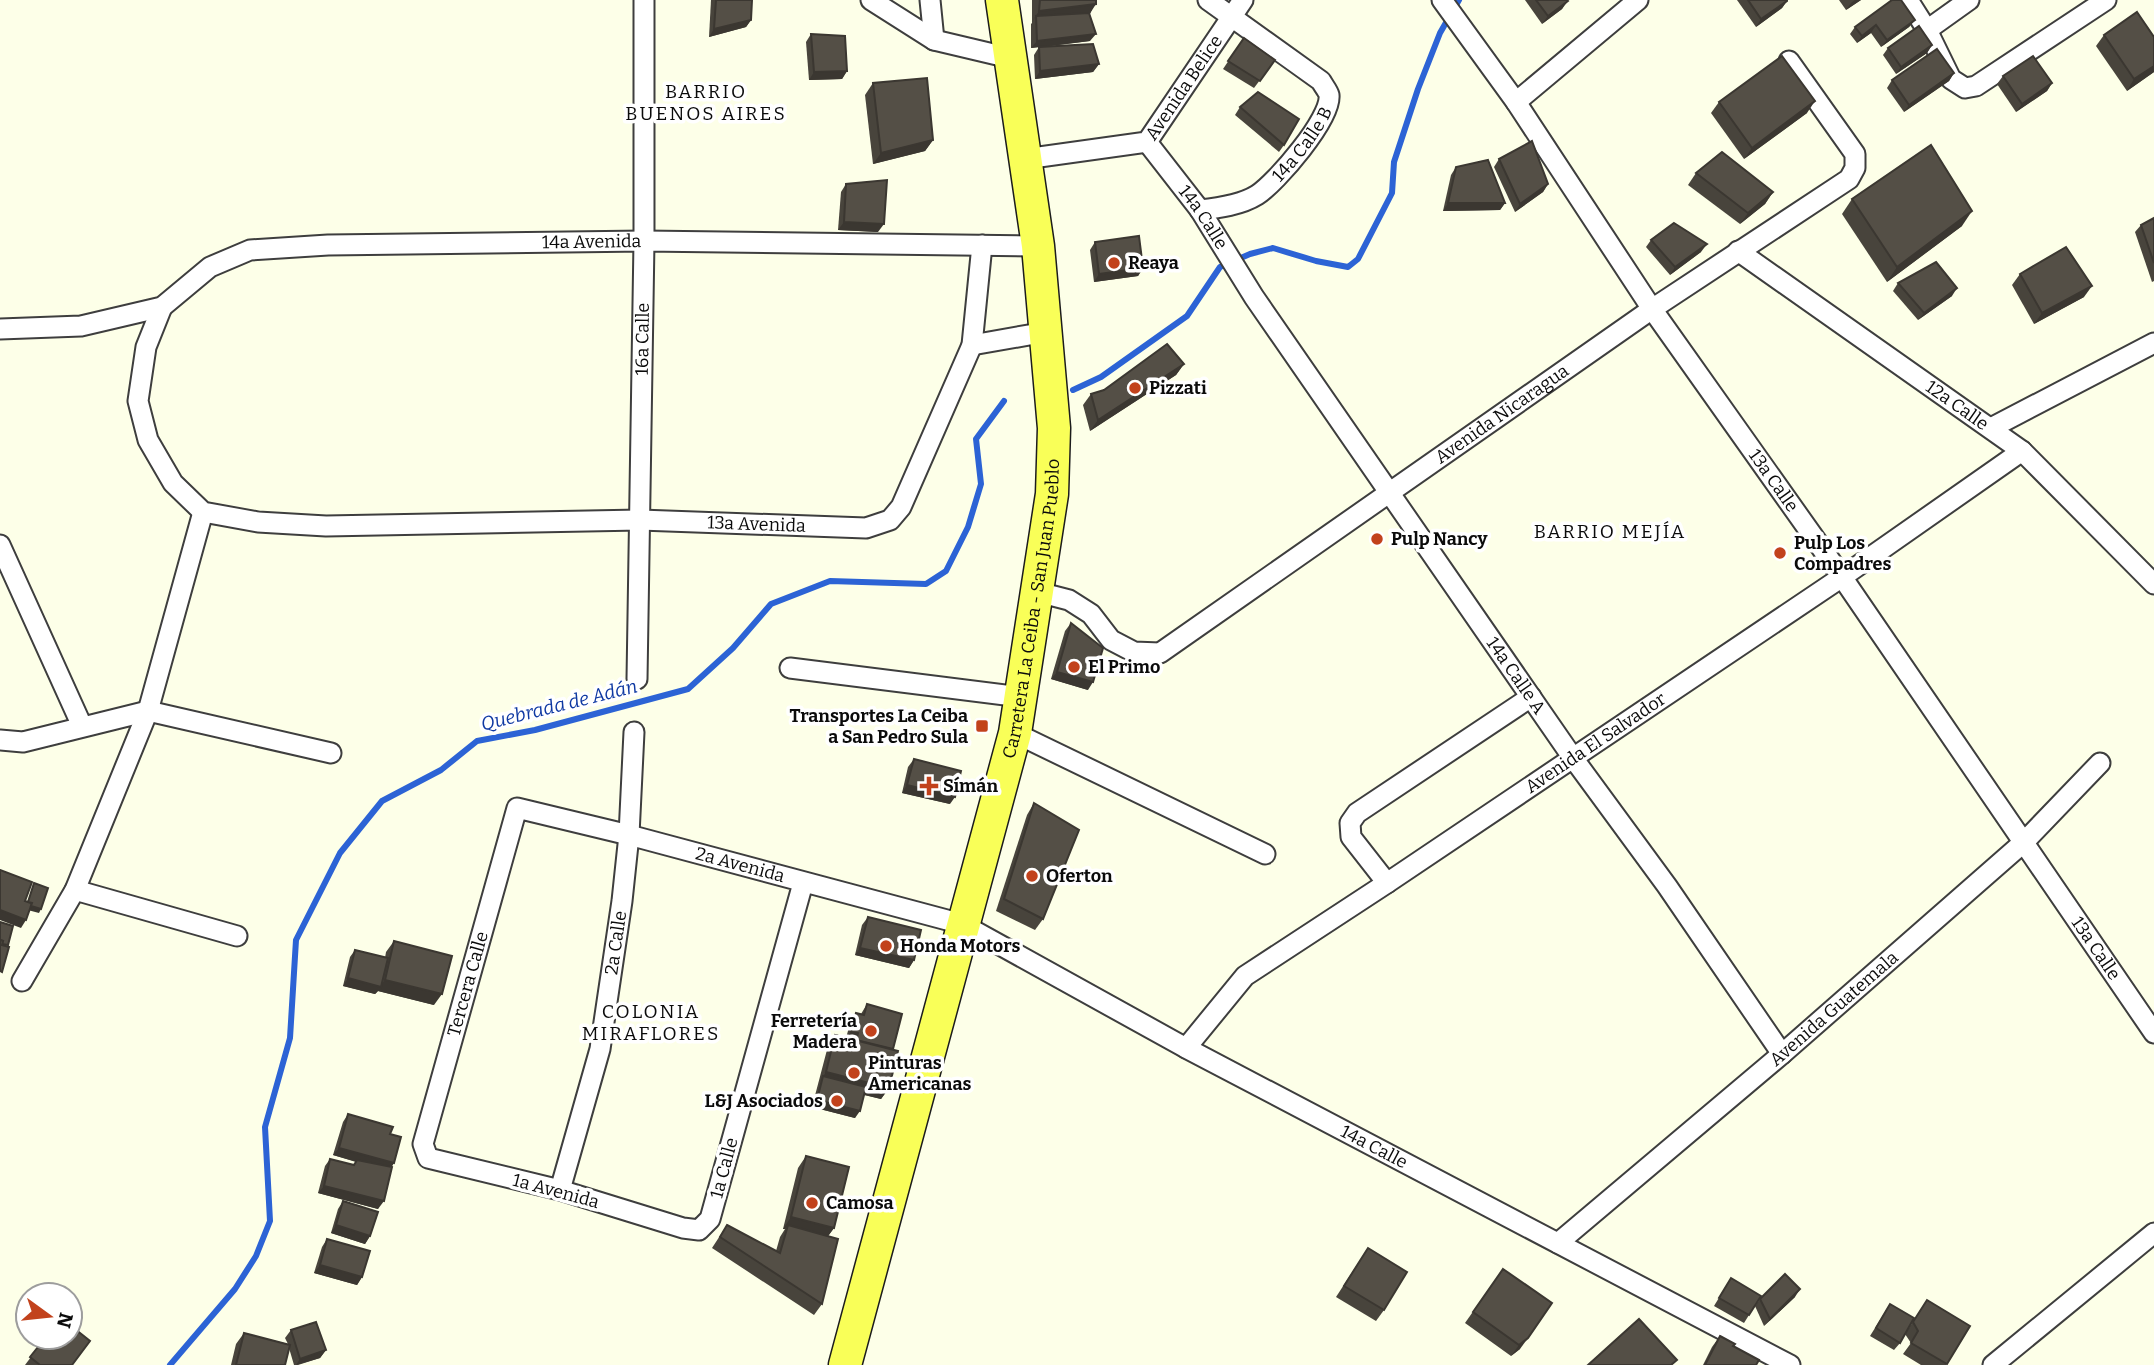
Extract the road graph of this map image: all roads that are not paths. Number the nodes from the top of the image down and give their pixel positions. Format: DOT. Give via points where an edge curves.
graph roads {
  1 [pos="644,0"];
  2 [pos="871,0"];
  3 [pos="930,0"];
  4 [pos="1002,0"];
  5 [pos="1208,0"];
  6 [pos="1243,0"];
  7 [pos="1442,0"];
  8 [pos="1638,0"];
  9 [pos="1908,0"];
  10 [pos="1969,0"];
  11 [pos="2106,0"];
  12 [pos="1231,17"];
  13 [pos="1927,30"];
  14 [pos="934,40"];
  15 [pos="1010,58"];
  16 [pos="1789,61"];
  17 [pos="1516,102"];
  18 [pos="1147,142"];
  19 [pos="1025,159"];
  20 [pos="1200,210"];
  21 [pos="644,241"];
  22 [pos="982,245"];
  23 [pos="1038,246"];
  24 [pos="1738,251"];
  25 [pos="1254,298"];
  26 [pos="162,307"];
  27 [pos="1652,309"];
  28 [pos="0,330"];
  29 [pos="1046,332"];
  30 [pos="2154,343"];
  31 [pos="972,345"];
  32 [pos="1991,428"];
  33 [pos="2022,451"];
  34 [pos="1390,492"];
  35 [pos="203,512"];
  36 [pos="640,520"];
  37 [pos="0,545"];
  38 [pos="1842,577"];
  39 [pos="2154,584"];
  40 [pos="1038,592"];
  41 [pos="790,667"];
  42 [pos="637,679"];
  43 [pos="1021,696"];
  44 [pos="1531,697"];
  45 [pos="148,711"];
  46 [pos="82,726"];
  47 [pos="634,732"];
  48 [pos="1015,733"];
  49 [pos="0,740"];
  50 [pos="331,754"];
  51 [pos="1573,758"];
  52 [pos="2100,763"];
  53 [pos="517,808"];
  54 [pos="629,835"];
  55 [pos="2024,842"];
  56 [pos="1265,854"];
  57 [pos="803,883"];
  58 [pos="1387,883"];
  59 [pos="75,890"];
  60 [pos="962,924"];
  61 [pos="237,936"];
  62 [pos="22,981"];
  63 [pos="2154,1033"];
  64 [pos="1186,1048"];
  65 [pos="1782,1054"];
  66 [pos="428,1158"];
  67 [pos="560,1190"];
  68 [pos="683,1228"];
  69 [pos="2154,1233"];
  70 [pos="1558,1243"];
  71 [pos="845,1365"];
  72 [pos="1790,1365"];
  73 [pos="1993,1365"];
  1 -- 21 [label="street, 16a Calle"];
  2 -- 14 [label="street"];
  3 -- 14 [label="street"];
  4 -- 15 [label="main road, Carretera La Ceiba - San Juan Pueblo"];
  5 -- 12 [label="street, 14a Calle B"];
  6 -- 12 [label="street, Avenida Belice"];
  7 -- 17 [label="street, 13a Calle"];
  8 -- 17 [label="street"];
  9 -- 13 [label="street"];
  10 -- 13 [label="street"];
  11 -- 13 [label="street" via="1976,86 1965,88 1951,79"];
  12 -- 18 [label="street, Avenida Belice"];
  12 -- 20 [label="street, 14a Calle B" via="1321,81 1329,96 1325,114 1284,172 1256,196"];
  14 -- 15 [label="street"];
  15 -- 19 [label="main road, Carretera La Ceiba - San Juan Pueblo"];
  16 -- 24 [label="street, Avenida Nicaragua" via="1855,154 1855,168 1849,180"];
  17 -- 27 [label="street, 13a Calle"];
  18 -- 19 [label="street, Avenida Belice"];
  18 -- 20 [label="street, 14a Calle"];
  19 -- 23 [label="main road, Carretera La Ceiba - San Juan Pueblo"];
  20 -- 25 [label="street, 14a Calle"];
  21 -- 22 [label="street, 14a Avenida"];
  21 -- 26 [label="street, 14a Avenida" via="250,250 210,267"];
  21 -- 36 [label="street, 16a Calle"];
  22 -- 23 [label="street, 14a Avenida"];
  22 -- 31 [label="street, 13a Avenida"];
  23 -- 29 [label="main road, Carretera La Ceiba - San Juan Pueblo"];
  24 -- 27 [label="street, Avenida Nicaragua"];
  24 -- 32 [label="street, 12a Calle"];
  25 -- 34 [label="street, 14a Calle A"];
  26 -- 28 [label="street" via="81,326"];
  26 -- 35 [label="street" via="146,347 138,401 148,440 173,483"];
  27 -- 34 [label="street, Avenida Nicaragua"];
  27 -- 38 [label="street, 13a Calle"];
  29 -- 31 [label="street"];
  29 -- 40 [label="main road, Carretera La Ceiba - San Juan Pueblo" via="1054,428 1052,494"];
  30 -- 32 [label="street"];
  31 -- 36 [label="street, 13a Avenida" via="901,507 883,524 866,528"];
  32 -- 33 [label="street, 12a Calle"];
  33 -- 38 [label="street, Avenida El Salvador"];
  33 -- 39 [label="street, 12a Calle"];
  34 -- 40 [label="street, Avenida Nicaragua" via="1160,653 1134,652 1111,640 1091,614 1069,600"];
  34 -- 44 [label="street, 14a Calle A"];
  35 -- 36 [label="street, 13a Avenida" via="258,522 326,526"];
  35 -- 45 [label="street"];
  36 -- 42 [label="street, 16a Calle"];
  37 -- 46 [label="street"];
  38 -- 51 [label="street, Avenida El Salvador"];
  38 -- 55 [label="street, 13a Calle"];
  40 -- 43 [label="main road, Carretera La Ceiba - San Juan Pueblo"];
  41 -- 43 [label="street"];
  43 -- 48 [label="main road, Carretera La Ceiba - San Juan Pueblo"];
  44 -- 51 [label="street, 14a Calle A"];
  44 -- 58 [label="street" via="1357,813 1350,823 1351,837"];
  45 -- 46 [label="street"];
  45 -- 50 [label="street"];
  45 -- 59 [label="street"];
  46 -- 49 [label="street" via="23,742"];
  47 -- 54 [label="street, 2a Calle"];
  48 -- 56 [label="street"];
  48 -- 60 [label="main road, Carretera La Ceiba - San Juan Pueblo"];
  51 -- 58 [label="street, Avenida El Salvador"];
  51 -- 65 [label="street, 14a Calle A"];
  52 -- 55 [label="street, Avenida Guatemala"];
  53 -- 54 [label="street, 2a Avenida"];
  53 -- 66 [label="street, Tercera Calle" via="423,1144"];
  54 -- 57 [label="street, 2a Avenida"];
  54 -- 67 [label="street, 2a Calle" via="600,1049"];
  55 -- 63 [label="street, 13a Calle"];
  55 -- 65 [label="street, Avenida Guatemala"];
  57 -- 60 [label="street, 2a Avenida"];
  57 -- 68 [label="street, 1a Calle" via="710,1219 699,1230"];
  58 -- 64 [label="street, Avenida El Salvador" via="1245,976"];
  59 -- 61 [label="street"];
  59 -- 62 [label="street"];
  60 -- 64 [label="street, 14a Calle"];
  60 -- 71 [label="main road, Carretera La Ceiba - San Juan Pueblo"];
  64 -- 70 [label="street, 14a Calle"];
  65 -- 70 [label="street, Avenida Guatemala"];
  66 -- 67 [label="street, 1a Avenida"];
  67 -- 68 [label="street, 1a Avenida"];
  69 -- 73 [label="street"];
  70 -- 72 [label="street, 14a Calle"];
}
